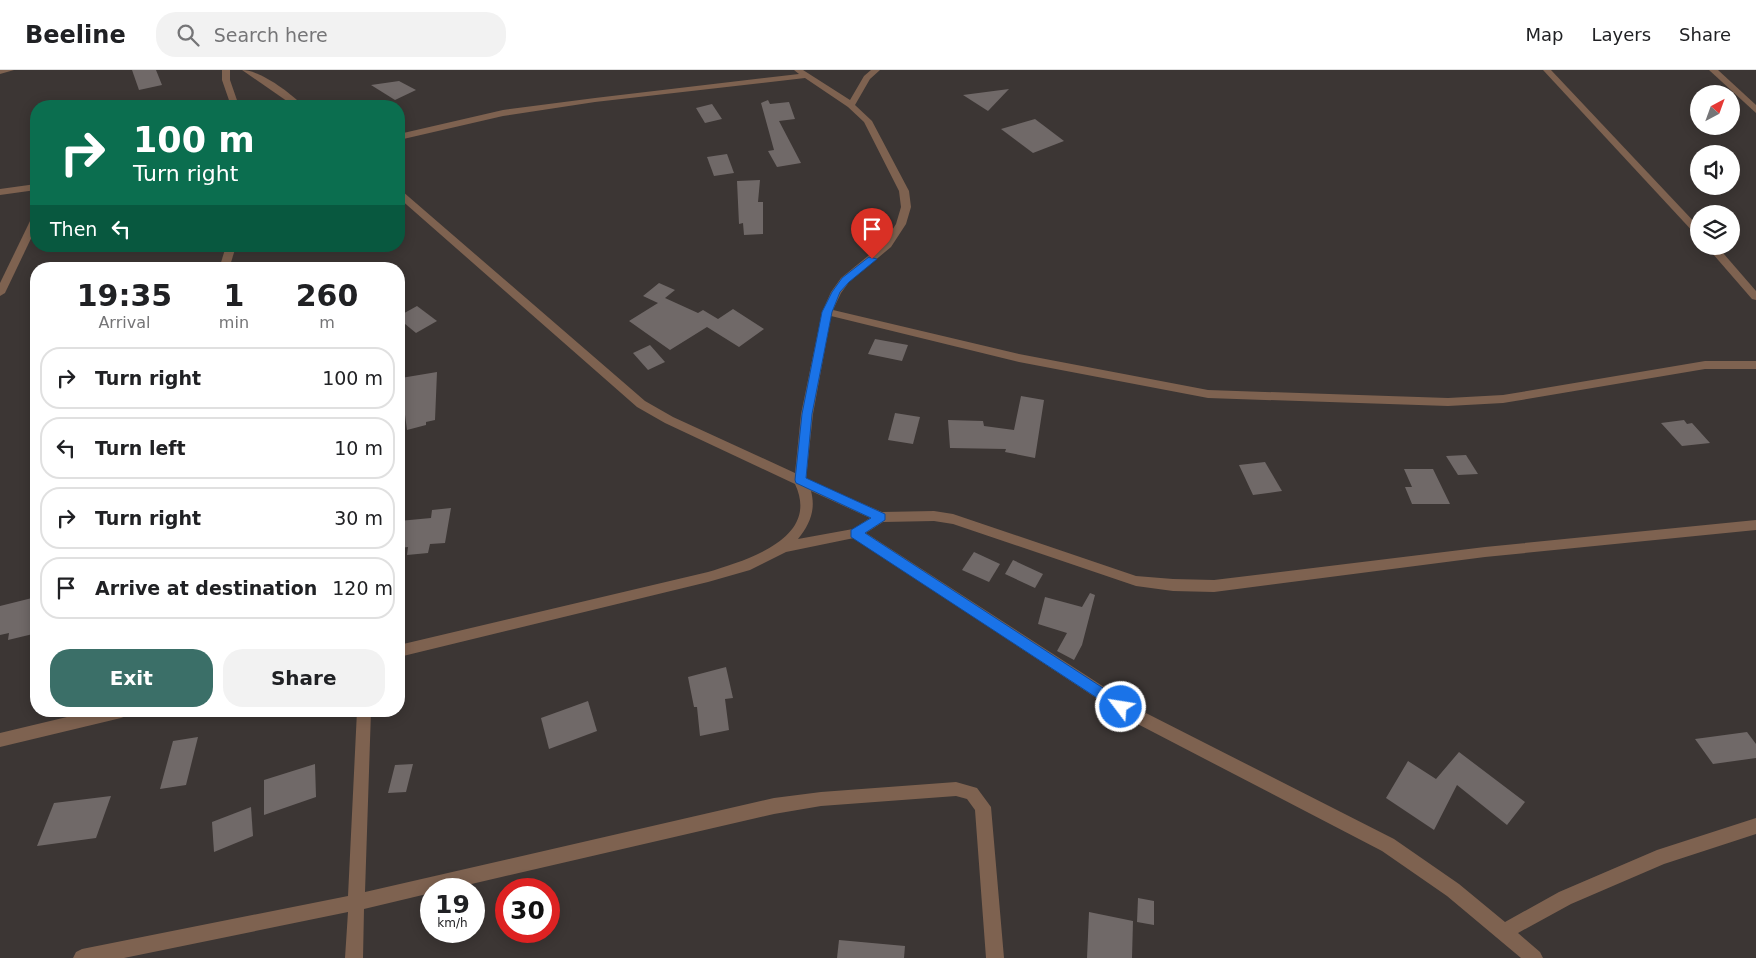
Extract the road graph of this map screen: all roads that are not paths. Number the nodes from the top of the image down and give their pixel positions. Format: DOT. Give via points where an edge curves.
graph roads {
  1 [pos="10,70"];
  2 [pos="226,70"];
  3 [pos="246,70"];
  4 [pos="876,70"];
  5 [pos="1547,70"];
  6 [pos="1713,70"];
  7 [pos="0,72"];
  8 [pos="802,73"];
  9 [pos="233,100"];
  10 [pos="291,100"];
  11 [pos="851,105"];
  12 [pos="1754,107"];
  13 [pos="405,136"];
  14 [pos="30,188"];
  15 [pos="0,192"];
  16 [pos="405,198"];
  17 [pos="1690,222"];
  18 [pos="30,231"];
  19 [pos="1719,255"];
  20 [pos="0,293"];
  21 [pos="1756,297"];
  22 [pos="827,312"];
  23 [pos="1756,365"];
  24 [pos="800,480"];
  25 [pos="881,517"];
  26 [pos="1756,525"];
  27 [pos="856,533"];
  28 [pos="784,547"];
  29 [pos="405,650"];
  30 [pos="67,717"];
  31 [pos="364,717"];
  32 [pos="0,740"];
  33 [pos="1756,826"];
  34 [pos="358,902"];
  35 [pos="1504,932"];
  36 [pos="82,958"];
  37 [pos="354,958"];
  38 [pos="995,958"];
  39 [pos="1534,958"];
  1 -- 7 [label="street"];
  2 -- 9 [label="street"];
  3 -- 10 [label="street"];
  4 -- 11 [label="street" via="867,78"];
  5 -- 17 [label="street"];
  6 -- 12 [label="street"];
  8 -- 11 [label="street"];
  8 -- 13 [label="street" via="503,113"];
  11 -- 22 [label="street" via="868,121 904,191 906,207 901,224 888,245 845,280"];
  14 -- 15 [label="street"];
  16 -- 24 [label="street" via="621,390 669,420"];
  18 -- 20 [label="street"];
  19 -- 21 [label="street"];
  22 -- 23 [label="street" via="1019,358 1218,395 1448,402 1484,400 1705,365"];
  22 -- 24 [label="street" via="807,414"];
  24 -- 25 [label="street"];
  24 -- 28 [label="street" via="807,494 808,511"];
  25 -- 26 [label="street" via="952,519 1136,581 1214,586 1485,552"];
  25 -- 27 [label="street"];
  27 -- 28 [label="street"];
  27 -- 35 [label="street" via="1133,714 1388,845 1454,890"];
  28 -- 29 [label="street" via="745,566 708,577"];
  30 -- 32 [label="street"];
  31 -- 34 [label="street"];
  33 -- 35 [label="street" via="1654,860 1565,898"];
  34 -- 36 [label="street"];
  34 -- 37 [label="street"];
  34 -- 38 [label="street" via="774,806 821,799 956,789 972,793 983,808"];
  35 -- 39 [label="street"];
}
